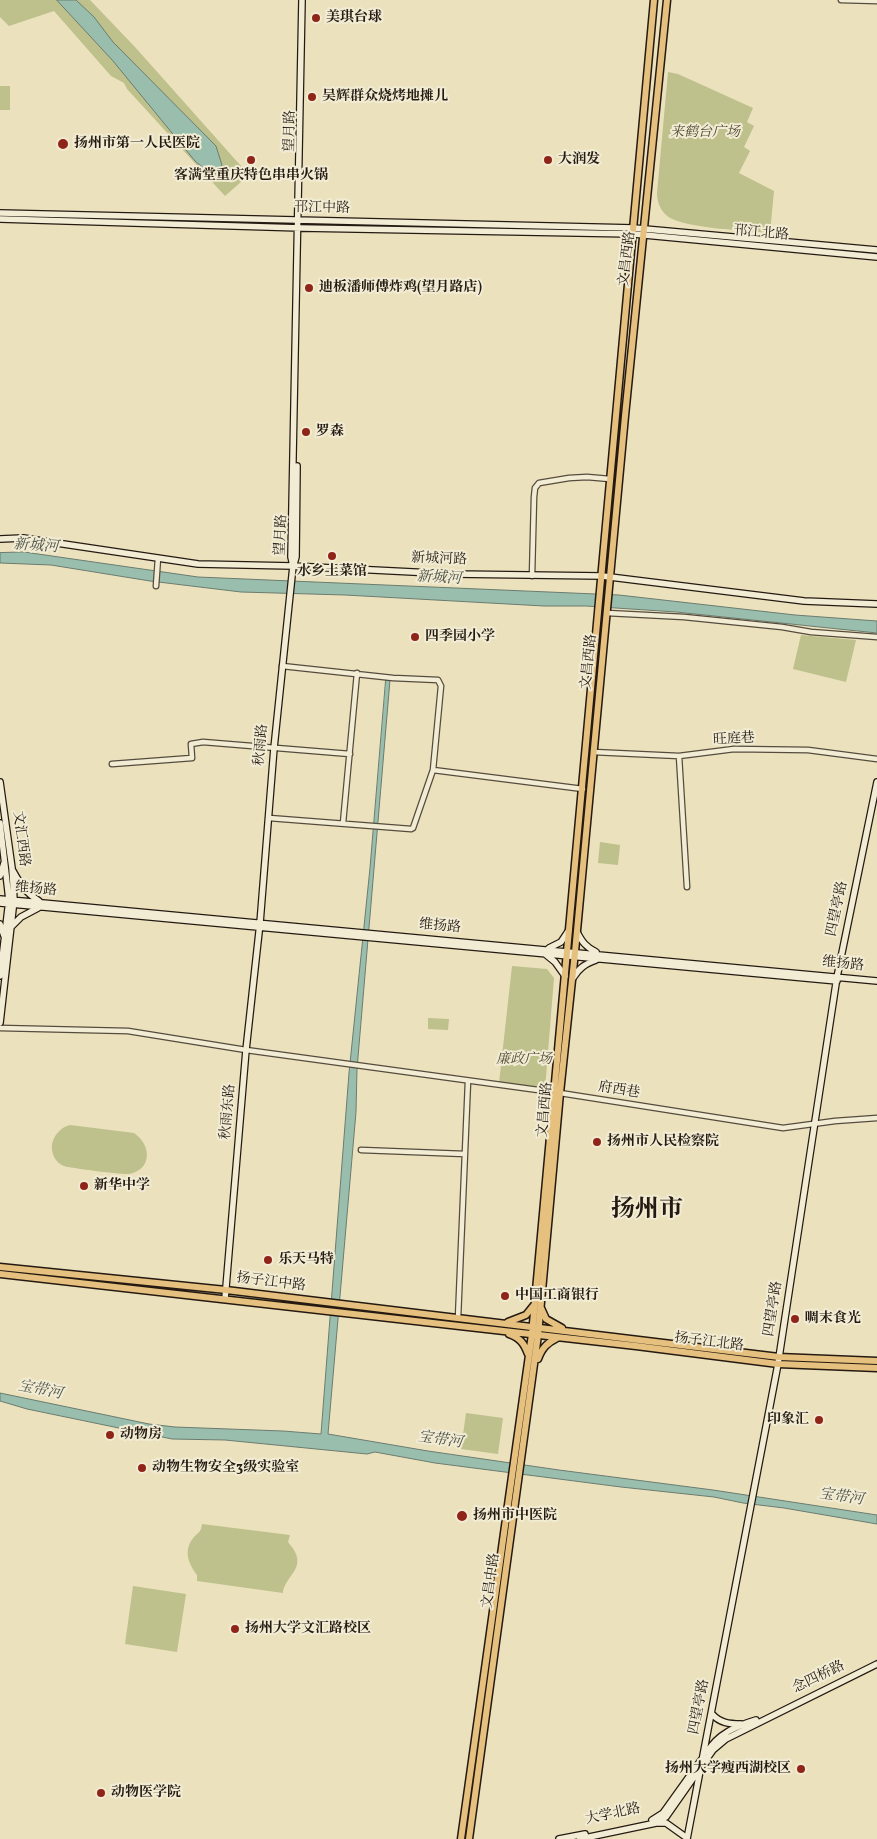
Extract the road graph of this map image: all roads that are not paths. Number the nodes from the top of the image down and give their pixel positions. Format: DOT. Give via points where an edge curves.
graph roads {
  1 [pos="304,0"];
  2 [pos="654,0"];
  3 [pos="667,0"];
  4 [pos="841,0"];
  5 [pos="877,1"];
  6 [pos="0,213"];
  7 [pos="0,219"];
  8 [pos="300,221"];
  9 [pos="300,228"];
  10 [pos="634,231"];
  11 [pos="643,232"];
  12 [pos="877,250"];
  13 [pos="877,257"];
  14 [pos="610,479"];
  15 [pos="0,539"];
  16 [pos="158,558"];
  17 [pos="293,566"];
  18 [pos="532,576"];
  19 [pos="602,576"];
  20 [pos="610,578"];
  21 [pos="156,586"];
  22 [pos="877,604"];
  23 [pos="607,611"];
  24 [pos="877,637"];
  25 [pos="282,666"];
  26 [pos="357,673"];
  27 [pos="274,748"];
  28 [pos="593,752"];
  29 [pos="350,754"];
  30 [pos="680,756"];
  31 [pos="877,759"];
  32 [pos="112,764"];
  33 [pos="434,770"];
  34 [pos="0,782"];
  35 [pos="877,782"];
  36 [pos="586,789"];
  37 [pos="269,818"];
  38 [pos="0,823"];
  39 [pos="343,823"];
  40 [pos="5,856"];
  41 [pos="12,868"];
  42 [pos="0,876"];
  43 [pos="687,887"];
  44 [pos="0,899"];
  45 [pos="11,902"];
  46 [pos="0,903"];
  47 [pos="41,905"];
  48 [pos="0,924"];
  49 [pos="260,925"];
  50 [pos="11,927"];
  51 [pos="569,930"];
  52 [pos="577,932"];
  53 [pos="5,938"];
  54 [pos="546,951"];
  55 [pos="567,953"];
  56 [pos="575,954"];
  57 [pos="600,957"];
  58 [pos="0,976"];
  59 [pos="565,976"];
  60 [pos="836,979"];
  61 [pos="572,980"];
  62 [pos="877,981"];
  63 [pos="877,985"];
  64 [pos="0,1023"];
  65 [pos="0,1028"];
  66 [pos="246,1050"];
  67 [pos="468,1081"];
  68 [pos="556,1093"];
  69 [pos="877,1118"];
  70 [pos="815,1124"];
  71 [pos="361,1150"];
  72 [pos="465,1154"];
  73 [pos="0,1267"];
  74 [pos="0,1274"];
  75 [pos="226,1290"];
  76 [pos="225,1299"];
  77 [pos="534,1304"];
  78 [pos="330,1307"];
  79 [pos="341,1308"];
  80 [pos="541,1308"];
  81 [pos="458,1318"];
  82 [pos="504,1323"];
  83 [pos="536,1327"];
  84 [pos="502,1331"];
  85 [pos="567,1331"];
  86 [pos="535,1335"];
  87 [pos="558,1337"];
  88 [pos="529,1356"];
  89 [pos="778,1360"];
  90 [pos="877,1361"];
  91 [pos="877,1368"];
  92 [pos="533,1375"];
  93 [pos="517,1459"];
  94 [pos="515,1475"];
  95 [pos="877,1664"];
  96 [pos="712,1714"];
  97 [pos="773,1715"];
  98 [pos="741,1724"];
  99 [pos="703,1758"];
  100 [pos="700,1770"];
  101 [pos="656,1823"];
  102 [pos="687,1838"];
  103 [pos="461,1839"];
  104 [pos="469,1839"];
  105 [pos="559,1839"];
  106 [pos="580,1839"];
  1 -- 8 [label="street, 望月路"];
  2 -- 10 [label="main road, 文昌西路"];
  3 -- 11 [label="main road, 文昌西路"];
  4 -- 5 [label="street"];
  6 -- 8 [label="street, 邗江中路"];
  7 -- 9 [label="street, 邗江中路"];
  8 -- 9 [label="street, 望月路"];
  8 -- 10 [label="street, 邗江中路"];
  9 -- 10 [label="street, 邗江中路"];
  9 -- 17 [label="street, 望月路" via="296,557"];
  10 -- 11 [label="street, 邗江中路"];
  10 -- 14 [label="main road, 文昌西路"];
  11 -- 12 [label="street, 邗江北路"];
  11 -- 13 [label="street, 邗江北路"];
  11 -- 20 [label="main road, 文昌西路"];
  14 -- 18 [label="street" via="569,478 539,483 534,497"];
  14 -- 19 [label="main road, 文昌西路"];
  15 -- 16 [label="street, 新城河路" via="22,538"];
  16 -- 17 [label="street, 新城河路" via="198,564"];
  16 -- 21 [label="street"];
  17 -- 18 [label="street, 新城河路"];
  17 -- 25 [label="street, 秋雨路"];
  18 -- 19 [label="street, 新城河路"];
  19 -- 20 [label="street, 新城河路"];
  19 -- 36 [label="main road, 文昌西路"];
  20 -- 22 [label="street, 新城河路" via="804,601"];
  20 -- 23 [label="main road, 文昌西路"];
  23 -- 24 [label="street"];
  23 -- 28 [label="main road, 文昌西路"];
  25 -- 26 [label="street"];
  25 -- 27 [label="street, 秋雨路"];
  26 -- 29 [label="street"];
  26 -- 33 [label="street" via="440,681"];
  27 -- 29 [label="street"];
  27 -- 32 [label="street" via="203,742 191,744 192,758"];
  27 -- 37 [label="street, 秋雨路"];
  28 -- 30 [label="street, 旺庭巷"];
  28 -- 36 [label="main road, 文昌西路"];
  29 -- 39 [label="street"];
  30 -- 31 [label="street, 旺庭巷" via="734,749 808,750"];
  30 -- 43 [label="street"];
  33 -- 36 [label="street"];
  33 -- 39 [label="street" via="413,828"];
  34 -- 41 [label="street, 文汇西路"];
  35 -- 60 [label="street, 四望亭路"];
  36 -- 51 [label="main road, 文昌西路"];
  36 -- 52 [label="main road, 文昌西路"];
  37 -- 39 [label="street"];
  37 -- 49 [label="street, 秋雨路"];
  38 -- 40 [label="street, 文汇西路"];
  40 -- 42 [label="street"];
  40 -- 45 [label="street, 文汇西路"];
  41 -- 45 [label="street, 文汇西路"];
  41 -- 47 [label="street" via="24,889"];
  44 -- 45 [label="street, 维扬路"];
  45 -- 46 [label="street, 维扬路"];
  45 -- 47 [label="street, 维扬路"];
  45 -- 50 [label="street"];
  45 -- 53 [label="street"];
  47 -- 49 [label="street, 维扬路"];
  47 -- 50 [label="street"];
  48 -- 53 [label="street"];
  49 -- 54 [label="street, 维扬路"];
  49 -- 66 [label="street, 秋雨东路"];
  50 -- 64 [label="street"];
  51 -- 54 [label="street" via="561,942"];
  51 -- 55 [label="main road, 文昌西路"];
  52 -- 56 [label="main road, 文昌西路"];
  52 -- 57 [label="street" via="582,942"];
  53 -- 58 [label="street"];
  54 -- 55 [label="street, 维扬路"];
  54 -- 59 [label="street"];
  55 -- 56 [label="street, 维扬路"];
  55 -- 59 [label="main road, 文昌西路"];
  56 -- 57 [label="street, 维扬路"];
  56 -- 61 [label="main road, 文昌西路"];
  57 -- 60 [label="street, 维扬路"];
  57 -- 61 [label="street" via="585,964"];
  59 -- 68 [label="main road, 文昌西路"];
  60 -- 62 [label="street, 维扬路"];
  60 -- 63 [label="street, 维扬路"];
  60 -- 70 [label="street, 四望亭路"];
  61 -- 68 [label="main road, 文昌西路"];
  65 -- 66 [label="street, 府西巷" via="128,1031"];
  66 -- 67 [label="street, 府西巷"];
  66 -- 75 [label="street, 秋雨东路"];
  67 -- 68 [label="street, 府西巷"];
  67 -- 72 [label="street"];
  68 -- 70 [label="street, 府西巷" via="783,1128"];
  68 -- 77 [label="main road, 文昌西路"];
  68 -- 80 [label="main road, 文昌西路"];
  69 -- 70 [label="street, 府西巷"];
  70 -- 89 [label="street, 四望亭路"];
  71 -- 72 [label="street"];
  72 -- 81 [label="street"];
  73 -- 75 [label="main road, 扬子江中路"];
  74 -- 76 [label="main road, 扬子江中路"];
  75 -- 76 [label="street, 秋雨东路"];
  75 -- 78 [label="main road, 扬子江中路"];
  76 -- 78 [label="main road, 扬子江中路"];
  77 -- 82 [label="main road" via="526,1314"];
  77 -- 83 [label="main road, 文昌西路"];
  78 -- 79 [label="main road, 扬子江中路"];
  79 -- 81 [label="main road, 扬子江中路"];
  79 -- 84 [label="main road, 扬子江中路"];
  80 -- 83 [label="main road, 文昌西路"];
  80 -- 85 [label="main road" via="546,1319"];
  81 -- 82 [label="main road, 扬子江中路"];
  82 -- 83 [label="main road, 扬子江中路"];
  83 -- 85 [label="main road, 扬子江北路"];
  83 -- 86 [label="main road"];
  84 -- 86 [label="main road, 扬子江中路"];
  84 -- 88 [label="main road" via="525,1344"];
  85 -- 89 [label="main road, 扬子江北路"];
  86 -- 87 [label="main road, 扬子江北路"];
  86 -- 88 [label="main road, 文昌中路"];
  86 -- 92 [label="main road, 文昌中路"];
  87 -- 89 [label="main road, 扬子江北路"];
  87 -- 92 [label="main road" via="541,1350"];
  88 -- 93 [label="main road, 文昌中路"];
  89 -- 90 [label="main road, 扬子江北路"];
  89 -- 91 [label="main road, 扬子江北路"];
  89 -- 96 [label="street, 四望亭路"];
  92 -- 93 [label="main road, 文昌中路"];
  93 -- 94 [label="main road, 文昌中路"];
  94 -- 103 [label="main road, 文昌中路"];
  94 -- 104 [label="main road, 文昌中路"];
  95 -- 97 [label="street, 念四桥路"];
  96 -- 98 [label="street" via="727,1724"];
  96 -- 99 [label="street, 四望亭路"];
  97 -- 98 [label="street, 念四桥路"];
  97 -- 100 [label="street, 念四桥路" via="726,1738 713,1750"];
  98 -- 99 [label="street, 念四桥路" via="723,1735"];
  99 -- 100 [label="street, 四望亭路"];
  99 -- 105 [label="street, 大学北路" via="656,1819"];
  100 -- 101 [label="street, 大学北路" via="666,1817"];
  100 -- 102 [label="street, 四望亭路"];
  101 -- 102 [label="street" via="666,1824"];
  101 -- 106 [label="street, 大学北路"];
}
